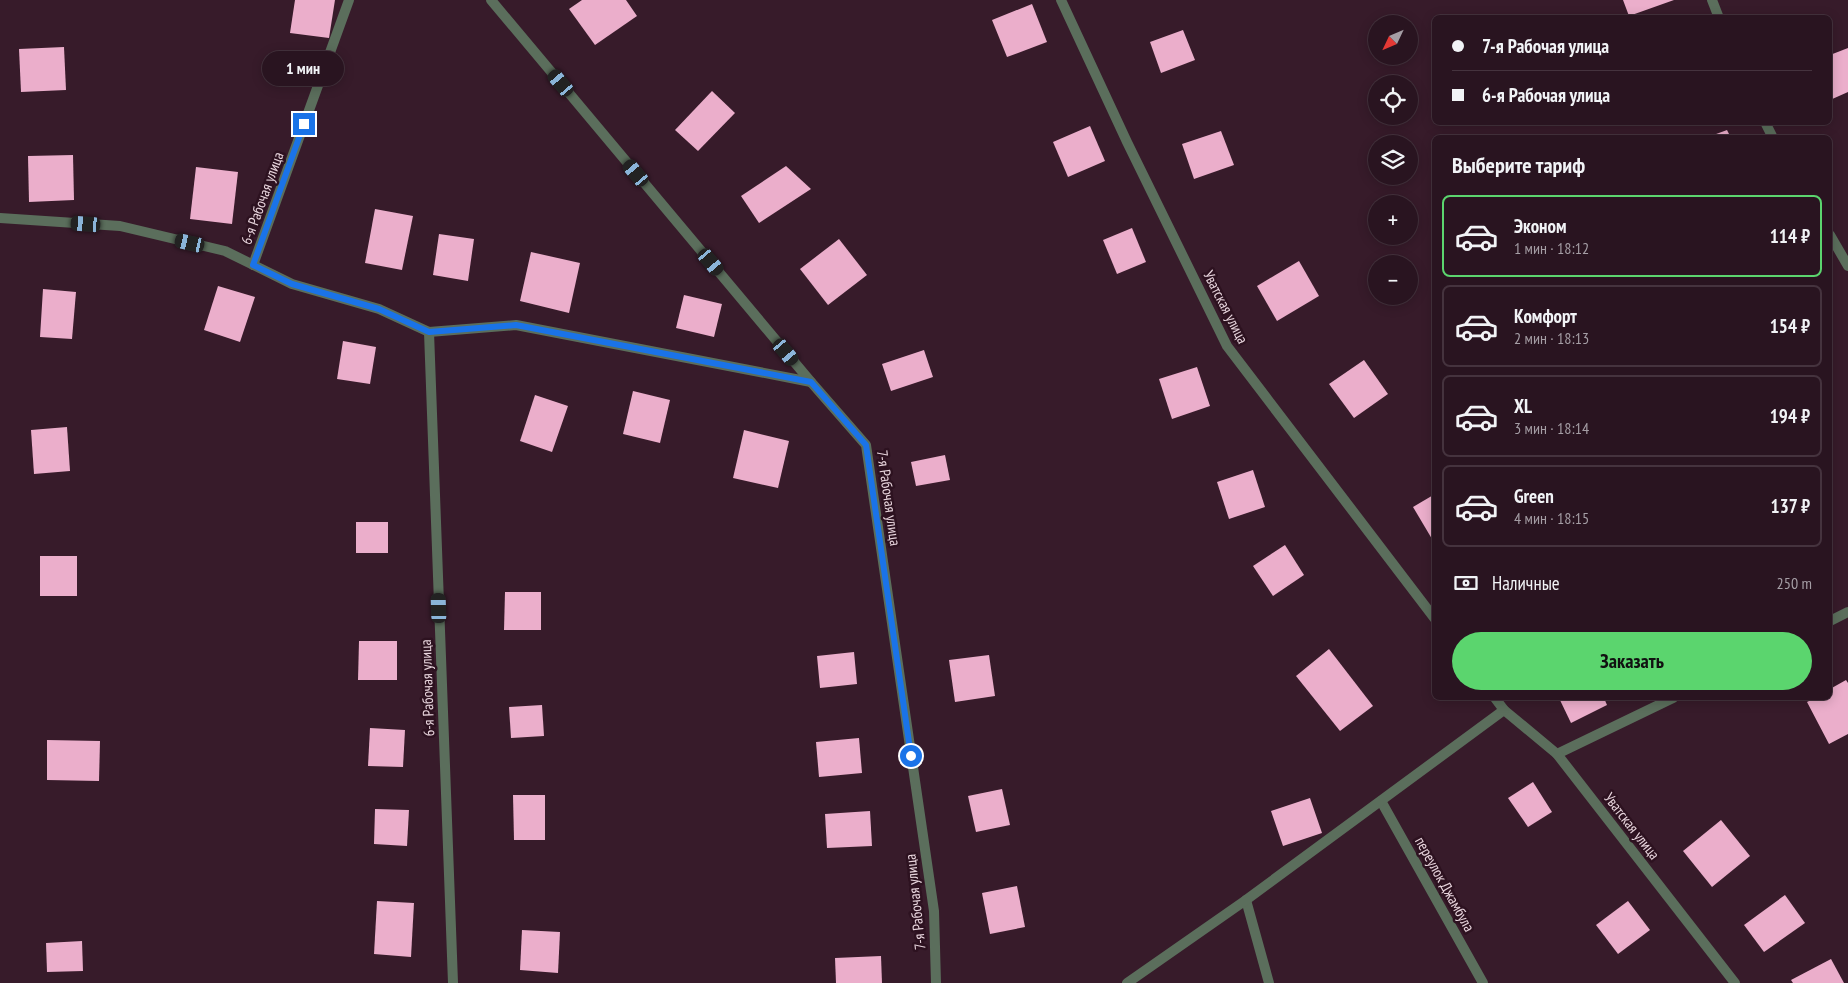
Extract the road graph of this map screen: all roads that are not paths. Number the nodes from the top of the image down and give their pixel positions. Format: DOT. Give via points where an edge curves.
graph roads {
  1 [pos="349,0"];
  2 [pos="491,0"];
  3 [pos="1062,0"];
  4 [pos="1712,0"];
  5 [pos="1718,15"];
  6 [pos="0,218"];
  7 [pos="1832,238"];
  8 [pos="253,265"];
  9 [pos="1848,266"];
  10 [pos="429,332"];
  11 [pos="811,382"];
  12 [pos="1848,612"];
  13 [pos="1432,615"];
  14 [pos="1832,620"];
  15 [pos="1496,700"];
  16 [pos="1669,700"];
  17 [pos="1504,710"];
  18 [pos="1557,754"];
  19 [pos="1380,801"];
  20 [pos="1246,900"];
  21 [pos="453,983"];
  22 [pos="936,983"];
  23 [pos="1126,983"];
  24 [pos="1269,983"];
  25 [pos="1483,983"];
  26 [pos="1735,983"];
  1 -- 8 [label="street, 6-я Рабочая улица"];
  2 -- 11 [label="street, 7-я Рабочая улица"];
  3 -- 13 [label="street, Уватская улица" via="1227,346"];
  4 -- 5 [label="street"];
  6 -- 8 [label="street" via="120,226 225,251"];
  7 -- 9 [label="street"];
  8 -- 10 [label="street" via="292,284 379,309"];
  10 -- 11 [label="street" via="516,325"];
  10 -- 21 [label="street, 6-я Рабочая улица"];
  11 -- 22 [label="street, 7-я Рабочая улица" via="866,445 934,911"];
  12 -- 14 [label="street"];
  15 -- 17 [label="street, Уватская улица"];
  16 -- 18 [label="street"];
  17 -- 18 [label="street, Уватская улица"];
  17 -- 19 [label="street"];
  18 -- 26 [label="street, Уватская улица"];
  19 -- 20 [label="street"];
  19 -- 25 [label="street, переулок Джамбула"];
  20 -- 23 [label="street"];
  20 -- 24 [label="street"];
}
